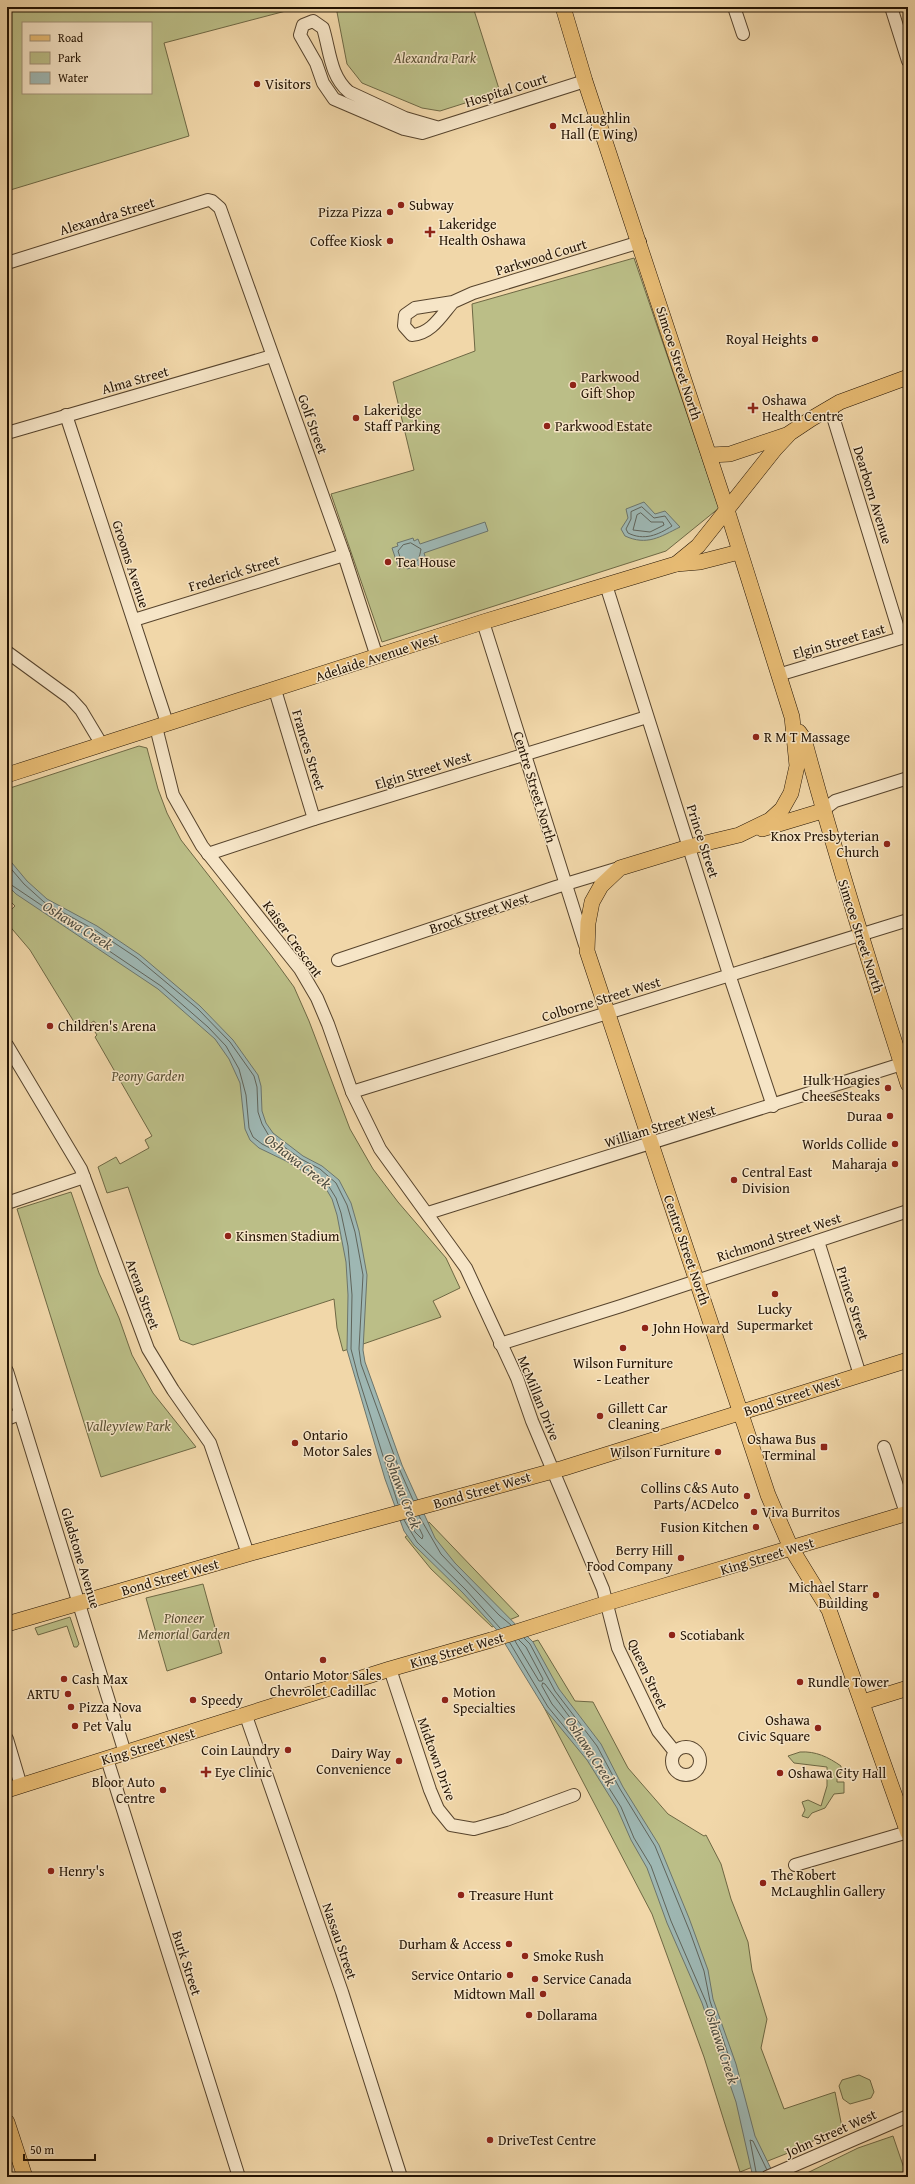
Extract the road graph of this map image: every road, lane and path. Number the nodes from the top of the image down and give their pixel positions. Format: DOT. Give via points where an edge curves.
graph roads {
  1 [pos="563,7"];
  2 [pos="734,7"];
  3 [pos="891,7"];
  4 [pos="743,34"];
  5 [pos="908,61"];
  6 [pos="585,81"];
  7 [pos="436,127"];
  8 [pos="215,203"];
  9 [pos="640,242"];
  10 [pos="7,263"];
  11 [pos="453,302"];
  12 [pos="272,356"];
  13 [pos="908,377"];
  14 [pos="830,407"];
  15 [pos="66,415"];
  16 [pos="7,433"];
  17 [pos="790,434"];
  18 [pos="710,455"];
  19 [pos="727,510"];
  20 [pos="739,552"];
  21 [pos="344,555"];
  22 [pos="676,564"];
  23 [pos="606,586"];
  24 [pos="134,620"];
  25 [pos="483,622"];
  26 [pos="905,637"];
  27 [pos="7,652"];
  28 [pos="376,657"];
  29 [pos="778,675"];
  30 [pos="275,690"];
  31 [pos="647,717"];
  32 [pos="792,721"];
  33 [pos="162,725"];
  34 [pos="102,745"];
  35 [pos="525,754"];
  36 [pos="7,775"];
  37 [pos="908,778"];
  38 [pos="791,793"];
  39 [pos="822,811"];
  40 [pos="314,819"];
  41 [pos="739,835"];
  42 [pos="689,847"];
  43 [pos="208,854"];
  44 [pos="620,868"];
  45 [pos="564,884"];
  46 [pos="592,902"];
  47 [pos="908,920"];
  48 [pos="859,935"];
  49 [pos="587,951"];
  50 [pos="338,960"];
  51 [pos="729,974"];
  52 [pos="607,1014"];
  53 [pos="8,1049"];
  54 [pos="905,1064"];
  55 [pos="908,1084"];
  56 [pos="352,1092"];
  57 [pos="773,1106"];
  58 [pos="651,1145"];
  59 [pos="84,1177"];
  60 [pos="7,1203"];
  61 [pos="908,1211"];
  62 [pos="428,1213"];
  63 [pos="818,1240"];
  64 [pos="698,1280"];
  65 [pos="500,1344"];
  66 [pos="908,1360"];
  67 [pos="7,1371"];
  68 [pos="860,1375"];
  69 [pos="742,1412"];
  70 [pos="20,1414"];
  71 [pos="7,1418"];
  72 [pos="884,1447"];
  73 [pos="553,1470"];
  74 [pos="907,1513"];
  75 [pos="791,1548"];
  76 [pos="248,1554"];
  77 [pos="79,1602"];
  78 [pos="606,1603"];
  79 [pos="7,1624"];
  80 [pos="390,1669"];
  81 [pos="908,1688"];
  82 [pos="863,1702"];
  83 [pos="246,1716"];
  84 [pos="7,1740"];
  85 [pos="675,1752"];
  86 [pos="125,1753"];
  87 [pos="107,1759"];
  88 [pos="14,1788"];
  89 [pos="574,1795"];
  90 [pos="908,1832"];
  91 [pos="795,1865"];
  92 [pos="908,2116"];
  93 [pos="7,2122"];
  94 [pos="25,2177"];
  95 [pos="239,2177"];
  96 [pos="401,2177"];
  97 [pos="767,2177"];
  1 -- 6 [label="main road, Simcoe Street North"];
  2 -- 4 [label="street"];
  3 -- 5 [label="street"];
  6 -- 7 [label="street, Hospital Court"];
  6 -- 9 [label="main road, Simcoe Street North"];
  7 -- 7 [label="street, Hospital Court" via="405,118 342,87 332,68 323,28 313,21 303,25 300,34 316,63 323,83 334,99 404,129 422,132"];
  8 -- 10 [label="street, Alexandra Street" via="208,200"];
  8 -- 12 [label="street, Golf Street" via="220,208"];
  9 -- 11 [label="street, Parkwood Court" via="472,293"];
  9 -- 18 [label="main road, Simcoe Street North"];
  12 -- 15 [label="street, Alma Street"];
  12 -- 21 [label="street, Golf Street"];
  13 -- 14 [label="main road"];
  14 -- 17 [label="main road"];
  14 -- 26 [label="street, Dearborn Avenue"];
  15 -- 16 [label="street, Alma Street"];
  15 -- 24 [label="street, Grooms Avenue"];
  17 -- 18 [label="main road" via="730,454"];
  17 -- 19 [label="main road, Adelaide Avenue West"];
  18 -- 19 [label="main road, Simcoe Street North"];
  19 -- 20 [label="main road, Simcoe Street North"];
  19 -- 22 [label="main road, Adelaide Avenue West" via="698,546"];
  20 -- 22 [label="main road" via="700,562"];
  20 -- 29 [label="main road, Simcoe Street North"];
  21 -- 24 [label="street, Frederick Street"];
  21 -- 28 [label="street, Golf Street"];
  22 -- 23 [label="main road, Adelaide Avenue West"];
  23 -- 25 [label="main road, Adelaide Avenue West"];
  23 -- 31 [label="street, Prince Street"];
  24 -- 33 [label="street, Grooms Avenue"];
  25 -- 28 [label="main road, Adelaide Avenue West"];
  25 -- 35 [label="street, Centre Street North"];
  26 -- 29 [label="street, Elgin Street East"];
  27 -- 34 [label="street" via="70,698 81,710"];
  28 -- 30 [label="main road, Adelaide Avenue West"];
  29 -- 32 [label="main road, Simcoe Street North"];
  30 -- 33 [label="main road, Adelaide Avenue West"];
  30 -- 40 [label="street, Frances Street"];
  31 -- 35 [label="street, Elgin Street West"];
  31 -- 42 [label="street, Prince Street"];
  32 -- 38 [label="main road, Simcoe Street North" via="796,766"];
  32 -- 39 [label="main road, Simcoe Street North" via="804,739"];
  33 -- 34 [label="main road, Adelaide Avenue West"];
  33 -- 43 [label="street, Kaiser Crescent" via="173,795"];
  34 -- 36 [label="main road, Adelaide Avenue West"];
  35 -- 40 [label="street, Elgin Street West"];
  35 -- 45 [label="street, Centre Street North"];
  37 -- 39 [label="street" via="835,801"];
  38 -- 41 [label="main road, Brock Street West" via="782,810 770,820"];
  39 -- 41 [label="main road"];
  39 -- 48 [label="main road, Simcoe Street North"];
  40 -- 43 [label="street, Elgin Street West"];
  41 -- 42 [label="main road, Brock Street West"];
  42 -- 44 [label="main road, Brock Street West"];
  42 -- 51 [label="street, Prince Street"];
  43 -- 56 [label="street, Kaiser Crescent" via="300,969 328,1024"];
  44 -- 45 [label="street, Brock Street West"];
  44 -- 46 [label="main road, Brock Street West" via="601,886"];
  45 -- 49 [label="street, Centre Street North"];
  45 -- 50 [label="street, Brock Street West"];
  46 -- 49 [label="main road, Centre Street North"];
  47 -- 48 [label="street, Colborne Street West"];
  48 -- 51 [label="street, Colborne Street West"];
  48 -- 54 [label="main road, Simcoe Street North"];
  49 -- 52 [label="main road, Centre Street North"];
  51 -- 52 [label="street, Colborne Street West"];
  51 -- 57 [label="street, Prince Street"];
  52 -- 56 [label="street, Colborne Street West"];
  52 -- 58 [label="main road, Centre Street North"];
  53 -- 59 [label="street, Arena Street" via="71,1151"];
  54 -- 55 [label="main road, Simcoe Street North"];
  54 -- 57 [label="street, William Street West"];
  56 -- 62 [label="street, Kaiser Crescent" via="380,1149"];
  57 -- 58 [label="street, William Street West"];
  58 -- 62 [label="street, William Street West"];
  58 -- 64 [label="main road, Centre Street North"];
  59 -- 60 [label="street"];
  59 -- 76 [label="street, Arena Street" via="148,1349 210,1442"];
  61 -- 63 [label="street, Richmond Street West"];
  62 -- 65 [label="street, McMillan Drive" via="466,1268"];
  63 -- 64 [label="street, Richmond Street West"];
  63 -- 68 [label="street, Prince Street"];
  64 -- 65 [label="street, Richmond Street West"];
  64 -- 69 [label="main road, Centre Street North"];
  65 -- 73 [label="street, McMillan Drive" via="517,1378"];
  66 -- 68 [label="main road, Bond Street West"];
  67 -- 70 [label="street, Gladstone Avenue"];
  68 -- 69 [label="main road, Bond Street West"];
  69 -- 73 [label="main road, Bond Street West"];
  69 -- 75 [label="main road, Centre Street North" via="768,1495"];
  70 -- 71 [label="street"];
  70 -- 77 [label="street, Gladstone Avenue"];
  72 -- 74 [label="street"];
  73 -- 76 [label="main road, Bond Street West"];
  73 -- 78 [label="street, McMillan Drive" via="603,1588"];
  74 -- 75 [label="main road, King Street West"];
  75 -- 78 [label="main road, King Street West"];
  75 -- 82 [label="main road, Centre Street North" via="829,1610"];
  76 -- 77 [label="main road, Bond Street West"];
  77 -- 79 [label="main road, Bond Street West"];
  77 -- 86 [label="street, Gladstone Avenue"];
  78 -- 80 [label="main road, King Street West" via="529,1629"];
  78 -- 85 [label="street, Queen Street" via="618,1648 658,1731"];
  80 -- 83 [label="main road, King Street West"];
  80 -- 89 [label="street, Midtown Drive" via="430,1790 438,1809 451,1825 474,1829"];
  81 -- 82 [label="main road"];
  82 -- 90 [label="main road, Centre Street North"];
  83 -- 86 [label="main road, King Street West"];
  83 -- 96 [label="street, Nassau Street" via="342,1992"];
  84 -- 88 [label="street"];
  86 -- 87 [label="main road, King Street West"];
  87 -- 88 [label="main road, King Street West"];
  87 -- 95 [label="street, Burk Street"];
  90 -- 91 [label="street"];
  92 -- 97 [label="street, John Street West"];
  93 -- 94 [label="main road"];
}
